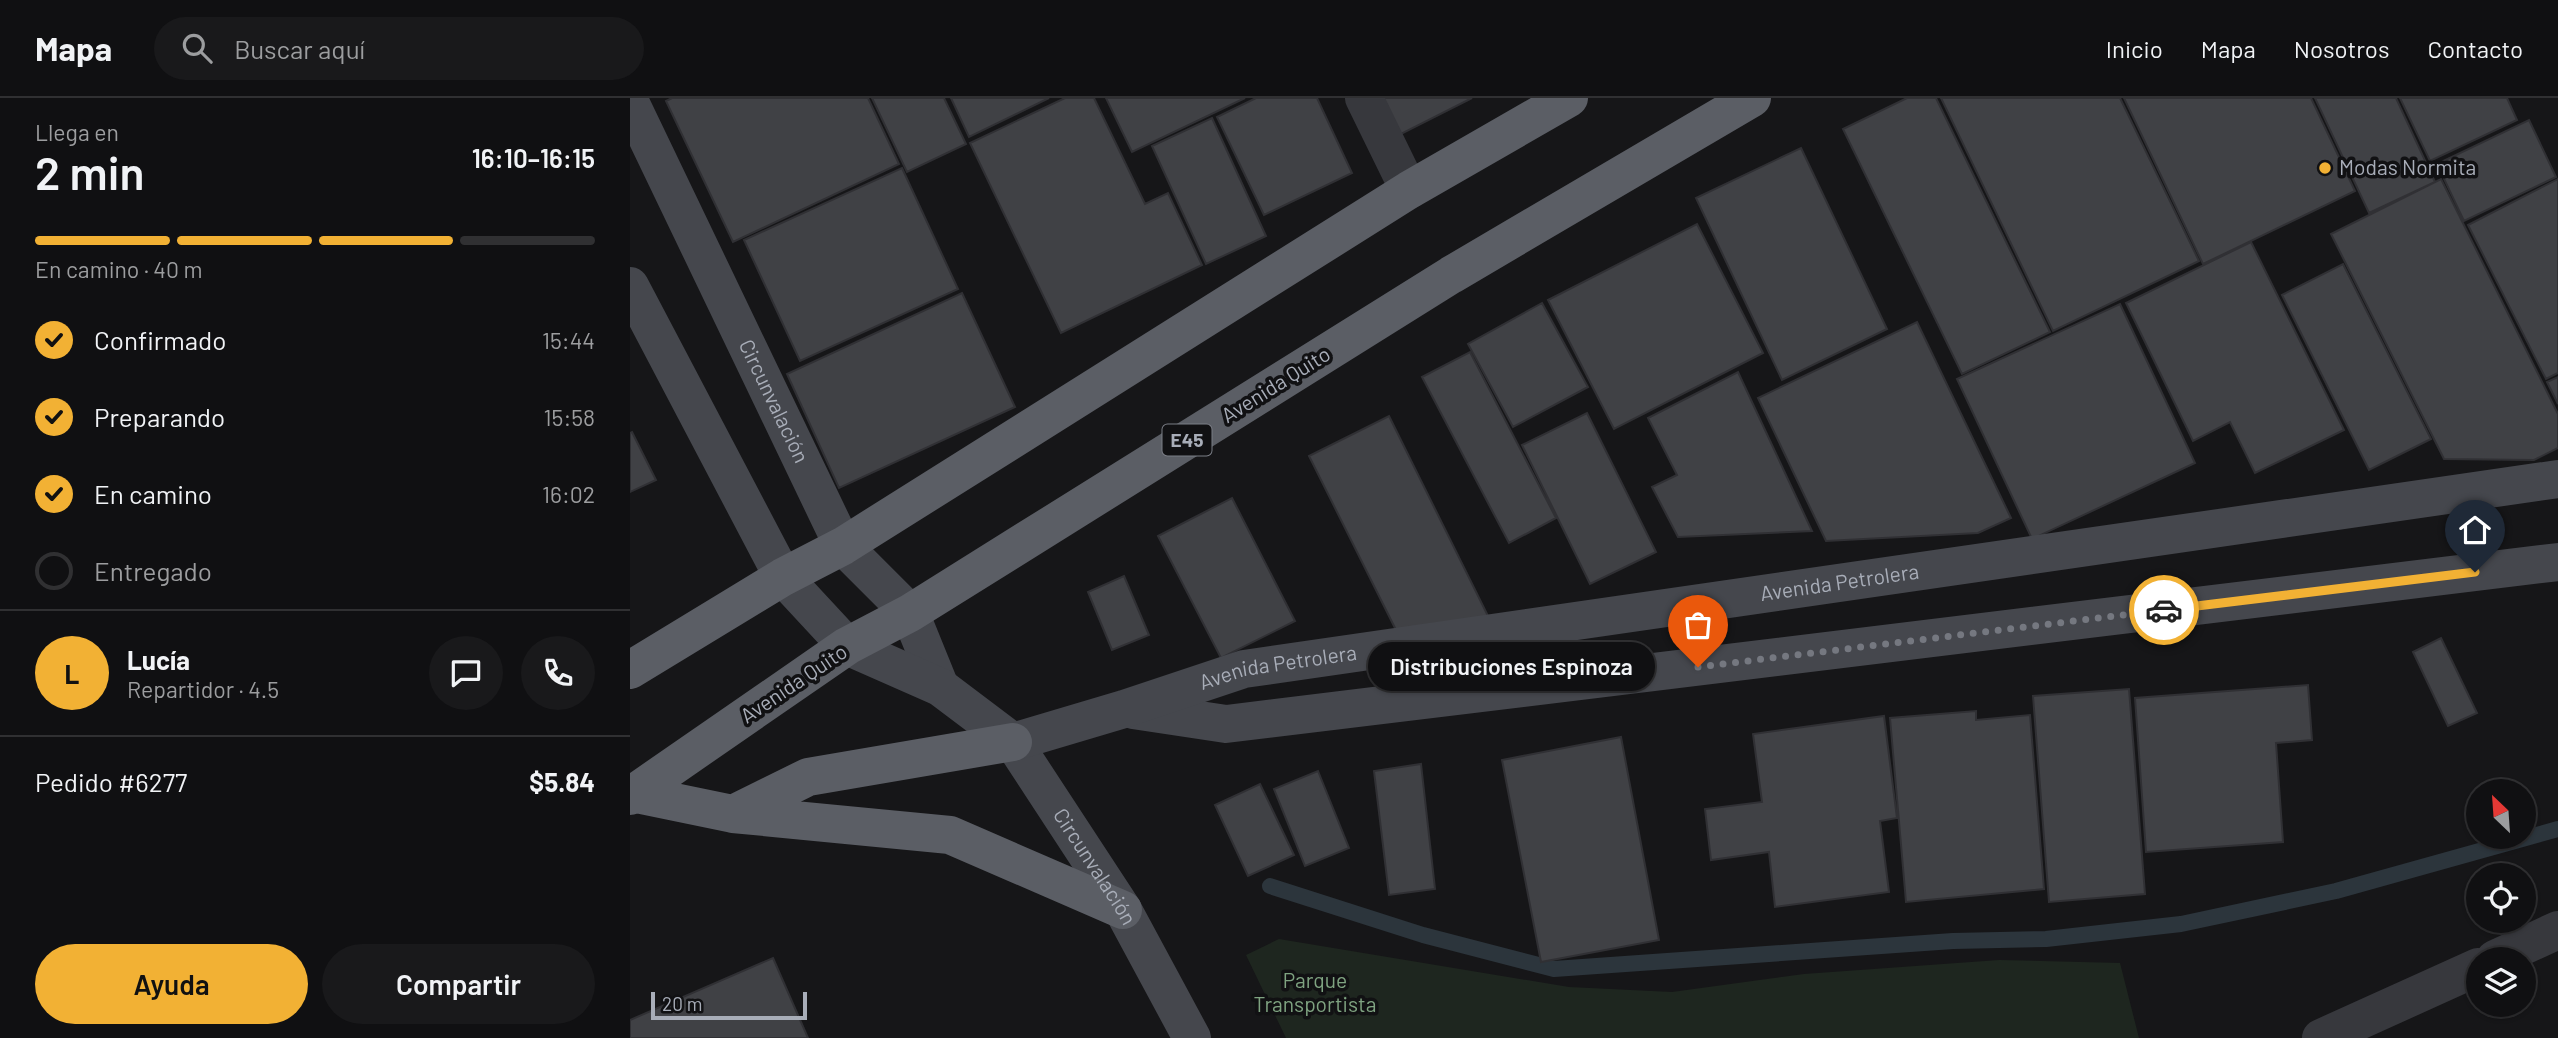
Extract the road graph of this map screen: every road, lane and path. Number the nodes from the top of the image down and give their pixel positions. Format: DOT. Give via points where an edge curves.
graph roads {
  1 [pos="1364,98"];
  2 [pos="1569,98"];
  3 [pos="1752,98"];
  4 [pos="630,102"];
  5 [pos="1409,190"];
  6 [pos="630,286"];
  7 [pos="2558,479"];
  8 [pos="843,546"];
  9 [pos="2558,562"];
  10 [pos="783,577"];
  11 [pos="910,613"];
  12 [pos="848,646"];
  13 [pos="630,670"];
  14 [pos="940,687"];
  15 [pos="1124,709"];
  16 [pos="1013,742"];
  17 [pos="633,795"];
  18 [pos="733,814"];
  19 [pos="1123,910"];
  20 [pos="2558,930"];
  21 [pos="2521,947"];
  22 [pos="2466,972"];
  23 [pos="1192,1038"];
  24 [pos="2321,1038"];
  1 -- 5 [label="street"];
  2 -- 5 [label="highway"];
  3 -- 11 [label="highway, Avenida Quito / E45" via="1451,275"];
  4 -- 8 [label="main road, Circunvalación"];
  5 -- 8 [label="highway"];
  6 -- 10 [label="main road, Circunvalación"];
  7 -- 15 [label="main road, Avenida Petrolera" via="1244,669"];
  8 -- 10 [label="highway"];
  8 -- 11 [label="main road, Circunvalación"];
  9 -- 15 [label="main road, Avenida Petrolera" via="1226,724"];
  10 -- 12 [label="main road, Circunvalación"];
  10 -- 13 [label="highway"];
  11 -- 12 [label="highway, Avenida Quito / E45"];
  11 -- 14 [label="main road, Circunvalación"];
  12 -- 14 [label="main road, Circunvalación"];
  12 -- 17 [label="highway, Avenida Quito / E45"];
  14 -- 16 [label="main road, Circunvalación"];
  15 -- 16 [label="main road, Avenida Petrolera"];
  16 -- 18 [label="highway" via="808,777"];
  16 -- 19 [label="main road, Circunvalación"];
  17 -- 18 [label="highway"];
  18 -- 19 [label="highway" via="950,835"];
  19 -- 23 [label="main road, Circunvalación"];
  20 -- 21 [label="street"];
  22 -- 24 [label="street"];
}
